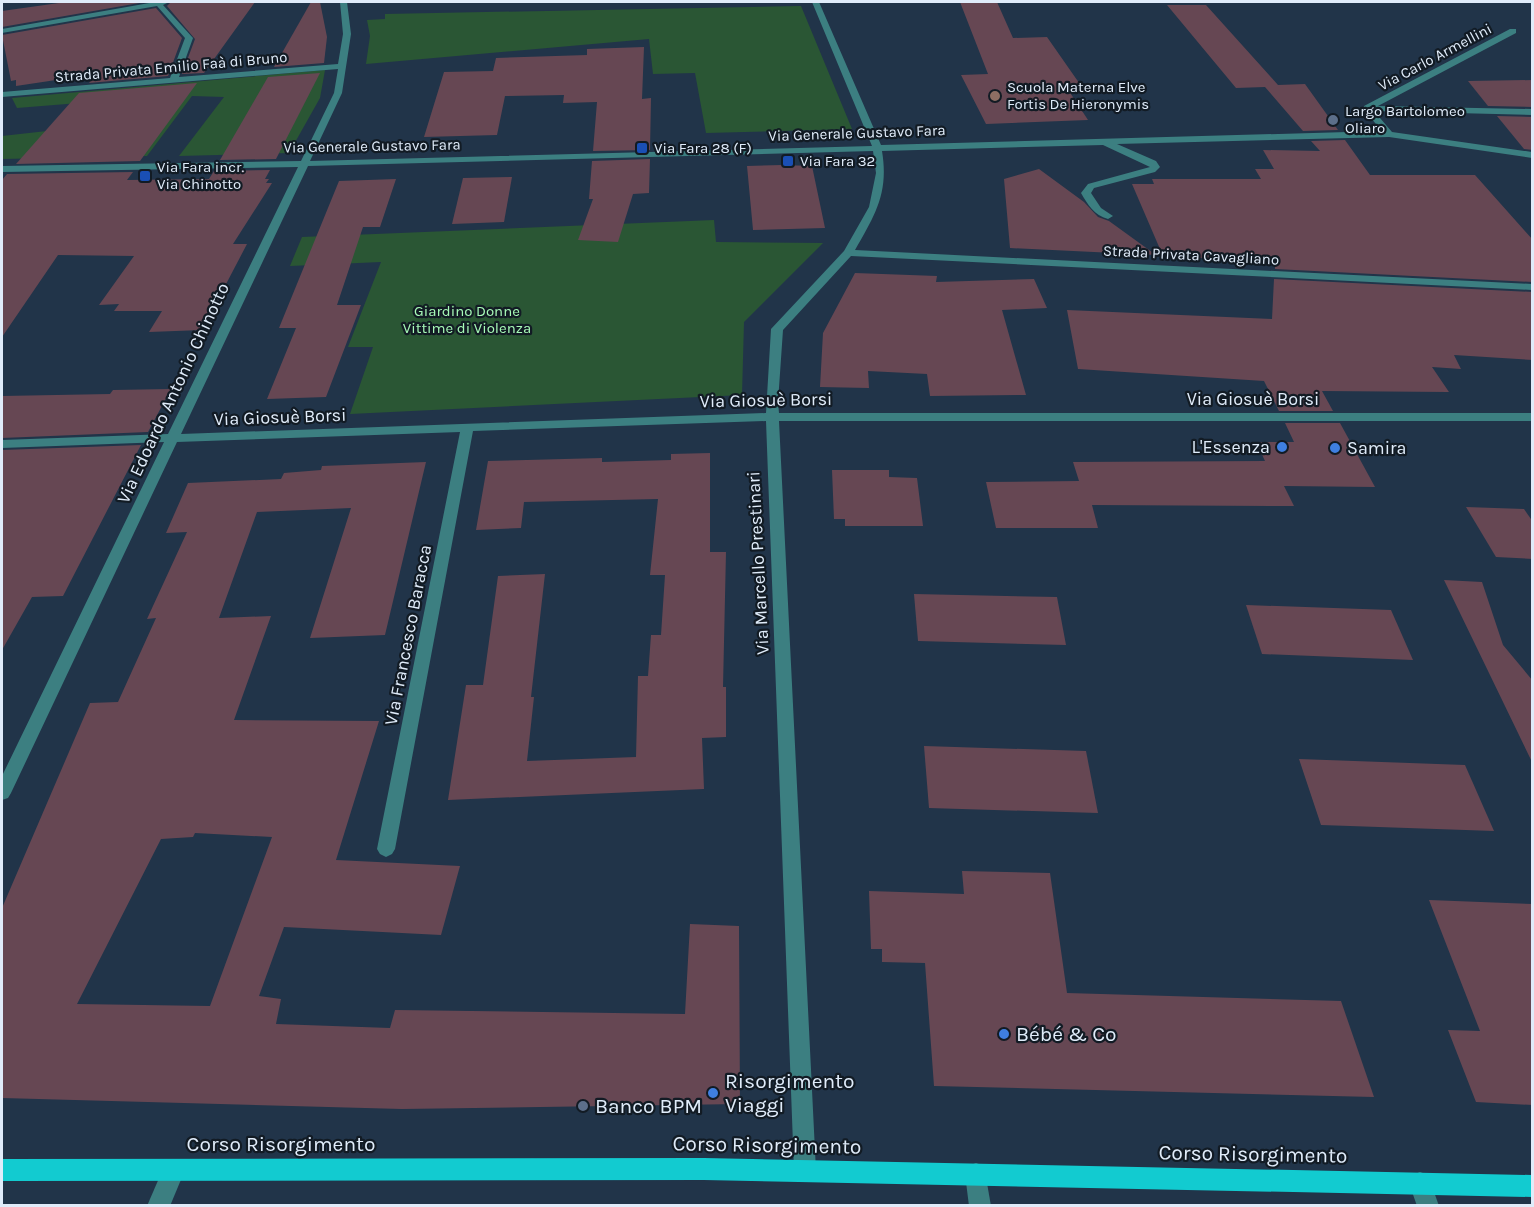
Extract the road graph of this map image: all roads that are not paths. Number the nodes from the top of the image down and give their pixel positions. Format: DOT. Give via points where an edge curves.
graph roads {
  1 [pos="162,2"];
  2 [pos="344,2"];
  3 [pos="816,2"];
  4 [pos="1513,31"];
  5 [pos="2,32"];
  6 [pos="343,66"];
  7 [pos="174,80"];
  8 [pos="2,95"];
  9 [pos="1367,108"];
  10 [pos="1533,112"];
  11 [pos="1389,134"];
  12 [pos="1101,141"];
  13 [pos="877,147"];
  14 [pos="1533,155"];
  15 [pos="305,163"];
  16 [pos="2,169"];
  17 [pos="1108,216"];
  18 [pos="848,253"];
  19 [pos="1533,287"];
  20 [pos="771,417"];
  21 [pos="1533,417"];
  22 [pos="467,428"];
  23 [pos="173,439"];
  24 [pos="2,444"];
  25 [pos="2,793"];
  26 [pos="386,849"];
  27 [pos="2,1170"];
  28 [pos="174,1170"];
  29 [pos="804,1171"];
  30 [pos="976,1174"];
  31 [pos="1420,1183"];
  32 [pos="1533,1186"];
  33 [pos="159,1206"];
  34 [pos="980,1206"];
  35 [pos="1428,1206"];
  1 -- 5 [label="street"];
  1 -- 7 [label="street" via="189,38"];
  2 -- 6 [label="street, Via Edoardo Antonio Chinotto" via="347,34"];
  3 -- 13 [label="street, Via Marcello Prestinari"];
  4 -- 9 [label="street, Via Carlo Armellini"];
  6 -- 7 [label="street, Strada Privata Emilio Faà di Bruno"];
  6 -- 15 [label="street, Via Edoardo Antonio Chinotto" via="338,93"];
  7 -- 8 [label="street, Strada Privata Emilio Faà di Bruno"];
  9 -- 10 [label="street"];
  9 -- 11 [label="street, Via Carlo Armellini"];
  11 -- 12 [label="street, Via Generale Gustavo Fara"];
  11 -- 14 [label="street, Via Generale Gustavo Fara"];
  12 -- 13 [label="street, Via Generale Gustavo Fara"];
  12 -- 17 [label="street" via="1155,167 1091,186 1086,193 1092,204"];
  13 -- 15 [label="street, Via Generale Gustavo Fara"];
  13 -- 18 [label="street, Via Marcello Prestinari" via="881,173 874,207"];
  15 -- 16 [label="street, Via Generale Gustavo Fara"];
  15 -- 23 [label="street, Via Edoardo Antonio Chinotto"];
  18 -- 19 [label="street, Strada Privata Cavagliano"];
  18 -- 20 [label="street, Via Marcello Prestinari" via="777,329"];
  20 -- 21 [label="street, Via Giosuè Borsi"];
  20 -- 22 [label="street, Via Giosuè Borsi"];
  20 -- 29 [label="street, Via Marcello Prestinari"];
  22 -- 23 [label="street, Via Giosuè Borsi"];
  22 -- 26 [label="street, Via Francesco Baracca"];
  23 -- 24 [label="street, Via Giosuè Borsi"];
  23 -- 25 [label="street, Via Edoardo Antonio Chinotto"];
  27 -- 28 [label="main road, Corso Risorgimento"];
  28 -- 29 [label="main road, Corso Risorgimento"];
  28 -- 33 [label="street"];
  29 -- 30 [label="main road, Corso Risorgimento"];
  30 -- 31 [label="main road, Corso Risorgimento"];
  30 -- 34 [label="street"];
  31 -- 32 [label="main road, Corso Risorgimento"];
  31 -- 35 [label="street"];
}
